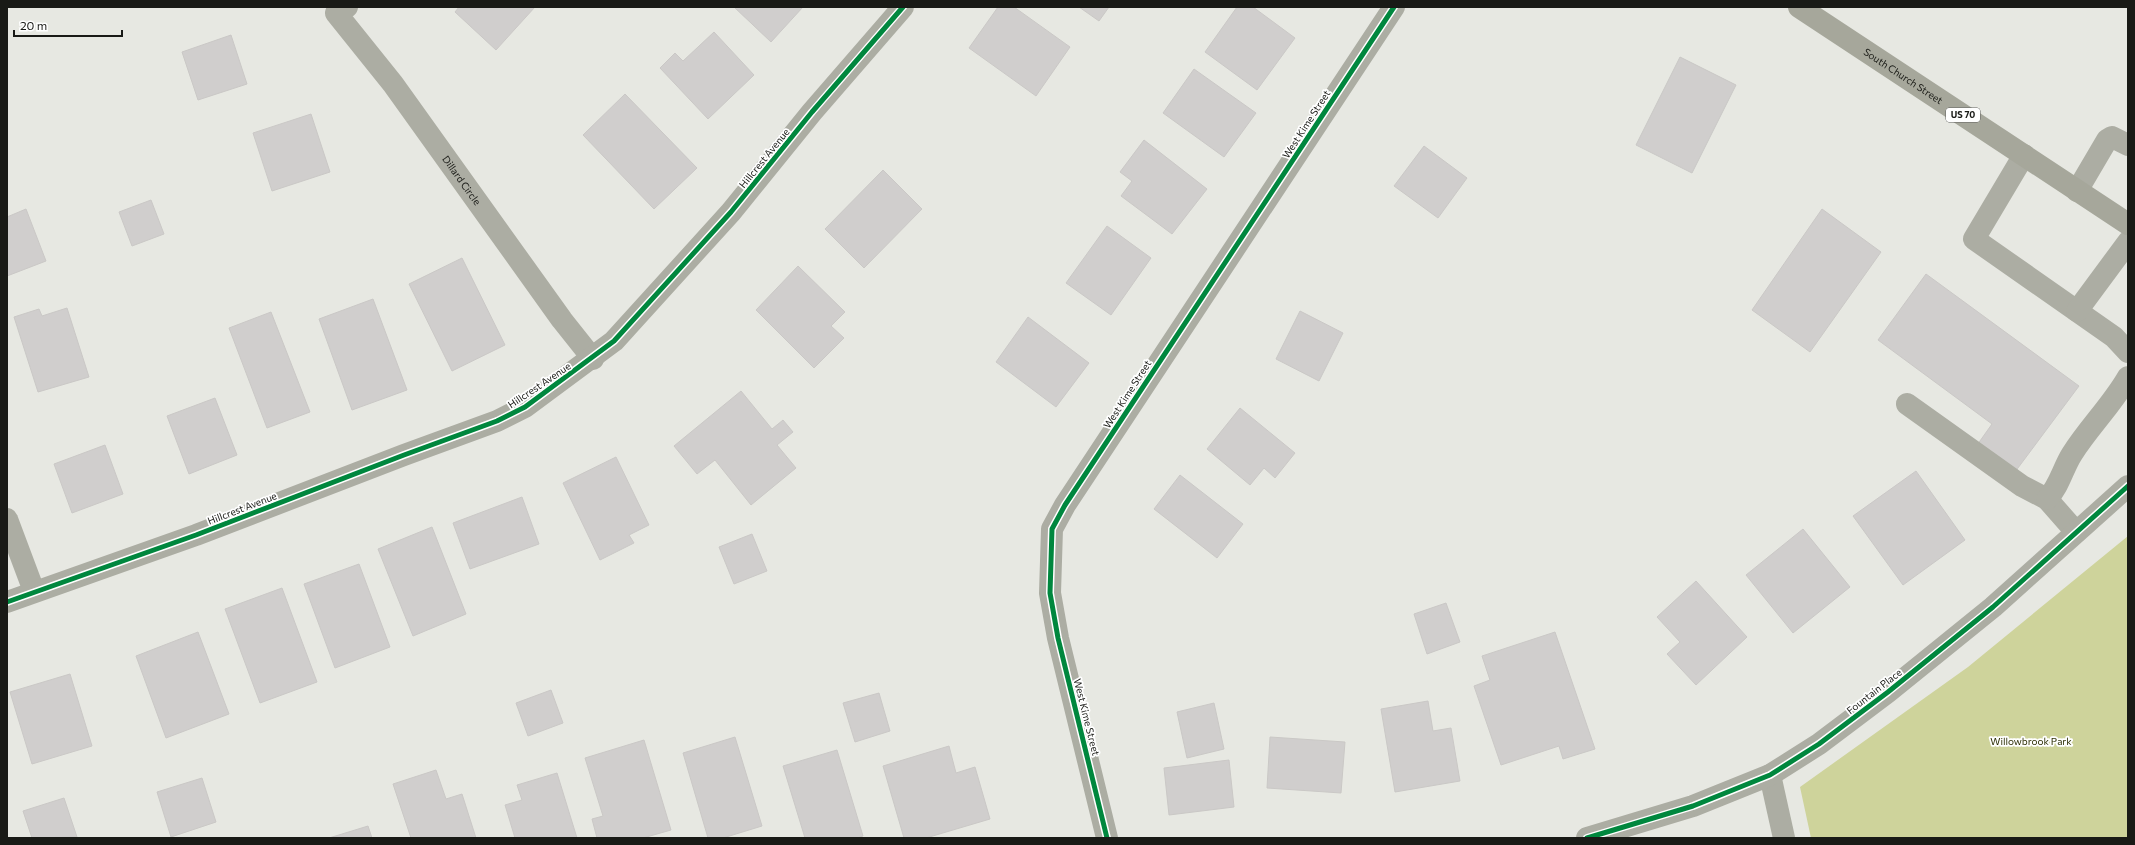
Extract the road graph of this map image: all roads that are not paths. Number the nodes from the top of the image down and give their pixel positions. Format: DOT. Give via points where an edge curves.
graph roads {
  1 [pos="347,7"];
  2 [pos="903,7"];
  3 [pos="1394,7"];
  4 [pos="1799,7"];
  5 [pos="2128,145"];
  6 [pos="2024,155"];
  7 [pos="2077,191"];
  8 [pos="2128,224"];
  9 [pos="2128,242"];
  10 [pos="2077,311"];
  11 [pos="2128,352"];
  12 [pos="593,359"];
  13 [pos="2128,377"];
  14 [pos="1907,404"];
  15 [pos="2128,486"];
  16 [pos="2047,498"];
  17 [pos="7,519"];
  18 [pos="2076,532"];
  19 [pos="34,591"];
  20 [pos="7,602"];
  21 [pos="1770,775"];
  22 [pos="1107,838"];
  23 [pos="1587,838"];
  24 [pos="1784,838"];
  1 -- 12 [label="street, Dillard Circle" via="336,14 393,84 562,320"];
  2 -- 12 [label="street, Hillcrest Avenue" via="812,112 731,212 614,341"];
  3 -- 22 [label="street, West Kime Street" via="1065,505 1052,529 1050,593 1058,638"];
  4 -- 6 [label="main road, South Church Street / US 70"];
  5 -- 7 [label="street" via="2112,137 2107,140"];
  6 -- 7 [label="main road, South Church Street / US 70"];
  6 -- 10 [label="street" via="1974,239"];
  7 -- 8 [label="main road, South Church Street / US 70"];
  9 -- 10 [label="street"];
  10 -- 11 [label="street" via="2114,337"];
  12 -- 19 [label="street, Hillcrest Avenue" via="525,407 498,421 196,536"];
  13 -- 16 [label="street" via="2072,454 2056,483 2055,491"];
  14 -- 16 [label="street" via="2022,486"];
  15 -- 18 [label="street, Fountain Place"];
  16 -- 18 [label="street"];
  17 -- 19 [label="street"];
  18 -- 21 [label="street, Fountain Place" via="1993,607 1888,692 1819,744"];
  19 -- 20 [label="street, Hillcrest Avenue"];
  21 -- 23 [label="street, Fountain Place" via="1693,806"];
  21 -- 24 [label="street"];
}
